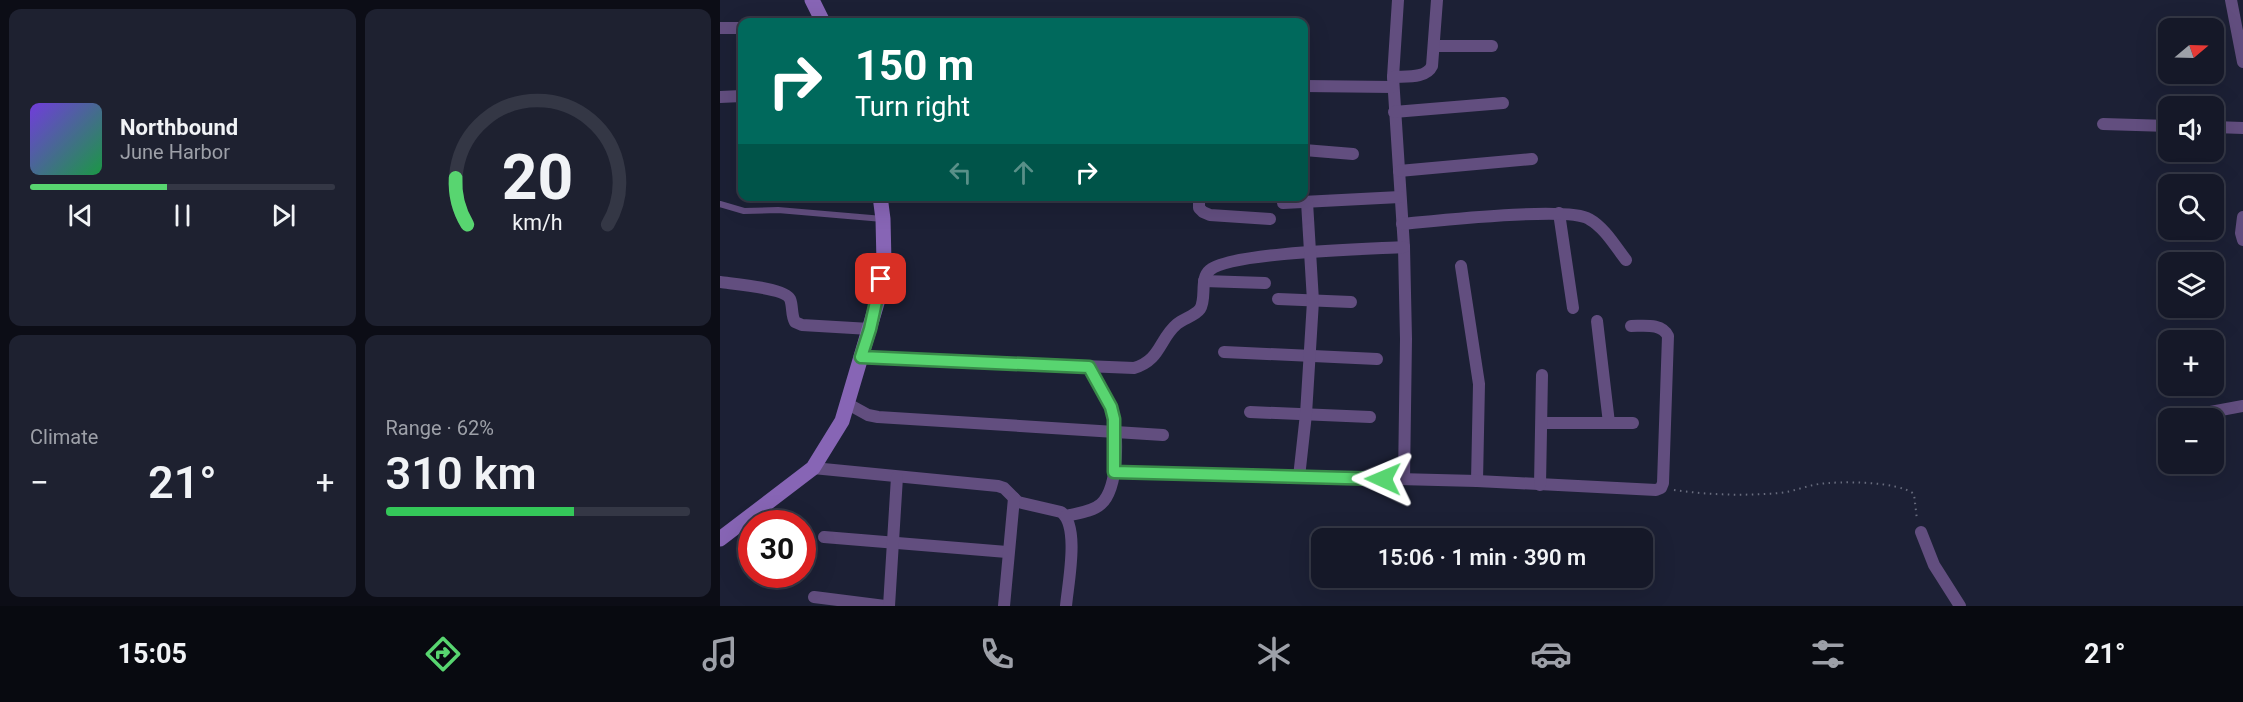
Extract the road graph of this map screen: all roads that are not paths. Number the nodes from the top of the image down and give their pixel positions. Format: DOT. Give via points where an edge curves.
graph roads {
  1 [pos="812,0"];
  2 [pos="1398,0"];
  3 [pos="1437,0"];
  4 [pos="2231,0"];
  5 [pos="819,18"];
  6 [pos="720,28"];
  7 [pos="738,28"];
  8 [pos="1434,46"];
  9 [pos="1492,46"];
  10 [pos="2243,62"];
  11 [pos="1393,82"];
  12 [pos="1308,86"];
  13 [pos="720,96"];
  14 [pos="738,96"];
  15 [pos="1503,103"];
  16 [pos="1394,112"];
  17 [pos="2103,123"];
  18 [pos="2158,126"];
  19 [pos="2224,127"];
  20 [pos="2243,128"];
  21 [pos="1308,150"];
  22 [pos="1353,154"];
  23 [pos="1532,159"];
  24 [pos="1399,171"];
  25 [pos="1400,197"];
  26 [pos="881,201"];
  27 [pos="1199,201"];
  28 [pos="1307,202"];
  29 [pos="720,204"];
  30 [pos="1283,204"];
  31 [pos="1558,213"];
  32 [pos="2243,217"];
  33 [pos="883,219"];
  34 [pos="1270,219"];
  35 [pos="1402,224"];
  36 [pos="2243,240"];
  37 [pos="1404,247"];
  38 [pos="1311,253"];
  39 [pos="1626,260"];
  40 [pos="1461,266"];
  41 [pos="1204,281"];
  42 [pos="720,282"];
  43 [pos="1265,283"];
  44 [pos="1278,299"];
  45 [pos="1314,301"];
  46 [pos="1351,302"];
  47 [pos="1573,308"];
  48 [pos="1597,321"];
  49 [pos="1631,326"];
  50 [pos="870,329"];
  51 [pos="1224,351"];
  52 [pos="1310,356"];
  53 [pos="861,357"];
  54 [pos="1377,359"];
  55 [pos="1089,367"];
  56 [pos="1542,375"];
  57 [pos="2243,406"];
  58 [pos="2224,409"];
  59 [pos="846,412"];
  60 [pos="1250,412"];
  61 [pos="1306,414"];
  62 [pos="1370,417"];
  63 [pos="1542,423"];
  64 [pos="1609,423"];
  65 [pos="1633,423"];
  66 [pos="1116,432"];
  67 [pos="1163,435"];
  68 [pos="813,468"];
  69 [pos="1114,472"];
  70 [pos="897,477"];
  71 [pos="1299,477"];
  72 [pos="1404,479"];
  73 [pos="1477,481"];
  74 [pos="1540,485"];
  75 [pos="1014,498"];
  76 [pos="1066,516"];
  77 [pos="1921,532"];
  78 [pos="824,537"];
  79 [pos="720,539"];
  80 [pos="893,543"];
  81 [pos="1007,552"];
  82 [pos="814,597"];
  83 [pos="887,606"];
  84 [pos="1004,606"];
  85 [pos="1066,606"];
  86 [pos="1960,606"];
  1 -- 5 [label="street"];
  2 -- 11 [label="street"];
  3 -- 8 [label="street"];
  4 -- 10 [label="street"];
  6 -- 7 [label="street"];
  8 -- 9 [label="street"];
  8 -- 11 [label="street" via="1430,71"];
  11 -- 12 [label="street"];
  11 -- 16 [label="street"];
  13 -- 14 [label="street"];
  15 -- 16 [label="street"];
  16 -- 24 [label="street"];
  17 -- 18 [label="street"];
  19 -- 20 [label="street"];
  21 -- 22 [label="street"];
  23 -- 24 [label="street"];
  24 -- 25 [label="street"];
  25 -- 28 [label="street"];
  25 -- 35 [label="street"];
  26 -- 33 [label="street"];
  27 -- 34 [label="street" via="1199,208 1210,215"];
  28 -- 30 [label="street"];
  28 -- 38 [label="street"];
  29 -- 33 [label="lane" via="744,211"];
  31 -- 35 [label="street"];
  31 -- 39 [label="street" via="1589,218"];
  31 -- 47 [label="street"];
  32 -- 36 [label="street"];
  33 -- 50 [label="street" via="884,262"];
  35 -- 37 [label="street"];
  37 -- 38 [label="street"];
  37 -- 72 [label="street"];
  38 -- 41 [label="street" via="1229,262 1211,269"];
  38 -- 45 [label="street"];
  40 -- 73 [label="street" via="1479,384"];
  41 -- 43 [label="street"];
  41 -- 55 [label="street" via="1201,307 1175,325 1148,362 1134,368"];
  42 -- 50 [label="street" via="783,292 791,300 795,322 802,325"];
  44 -- 45 [label="street"];
  45 -- 46 [label="street"];
  45 -- 52 [label="street"];
  48 -- 64 [label="street"];
  49 -- 74 [label="street" via="1659,327 1668,336 1661,488"];
  50 -- 53 [label="street"];
  51 -- 52 [label="street"];
  52 -- 54 [label="street"];
  52 -- 61 [label="street"];
  53 -- 55 [label="street"];
  53 -- 59 [label="street"];
  55 -- 66 [label="street" via="1111,407"];
  56 -- 63 [label="street"];
  57 -- 58 [label="street"];
  59 -- 66 [label="street"];
  59 -- 68 [label="street"];
  60 -- 61 [label="street"];
  61 -- 62 [label="street"];
  61 -- 71 [label="street"];
  63 -- 64 [label="street"];
  63 -- 74 [label="street"];
  64 -- 65 [label="street"];
  66 -- 67 [label="street"];
  66 -- 69 [label="street"];
  68 -- 70 [label="street"];
  68 -- 79 [label="street"];
  69 -- 71 [label="street"];
  69 -- 76 [label="street" via="1103,502 1086,512"];
  70 -- 75 [label="street" via="998,486"];
  70 -- 80 [label="street"];
  71 -- 72 [label="street"];
  72 -- 73 [label="street"];
  73 -- 74 [label="street"];
  75 -- 76 [label="street" via="1024,504 1055,509"];
  75 -- 81 [label="street"];
  76 -- 85 [label="street" via="1071,528"];
  77 -- 86 [label="street" via="1934,565"];
  78 -- 80 [label="street"];
  80 -- 81 [label="street"];
  80 -- 83 [label="street"];
  81 -- 84 [label="street"];
  82 -- 83 [label="street"];
}
